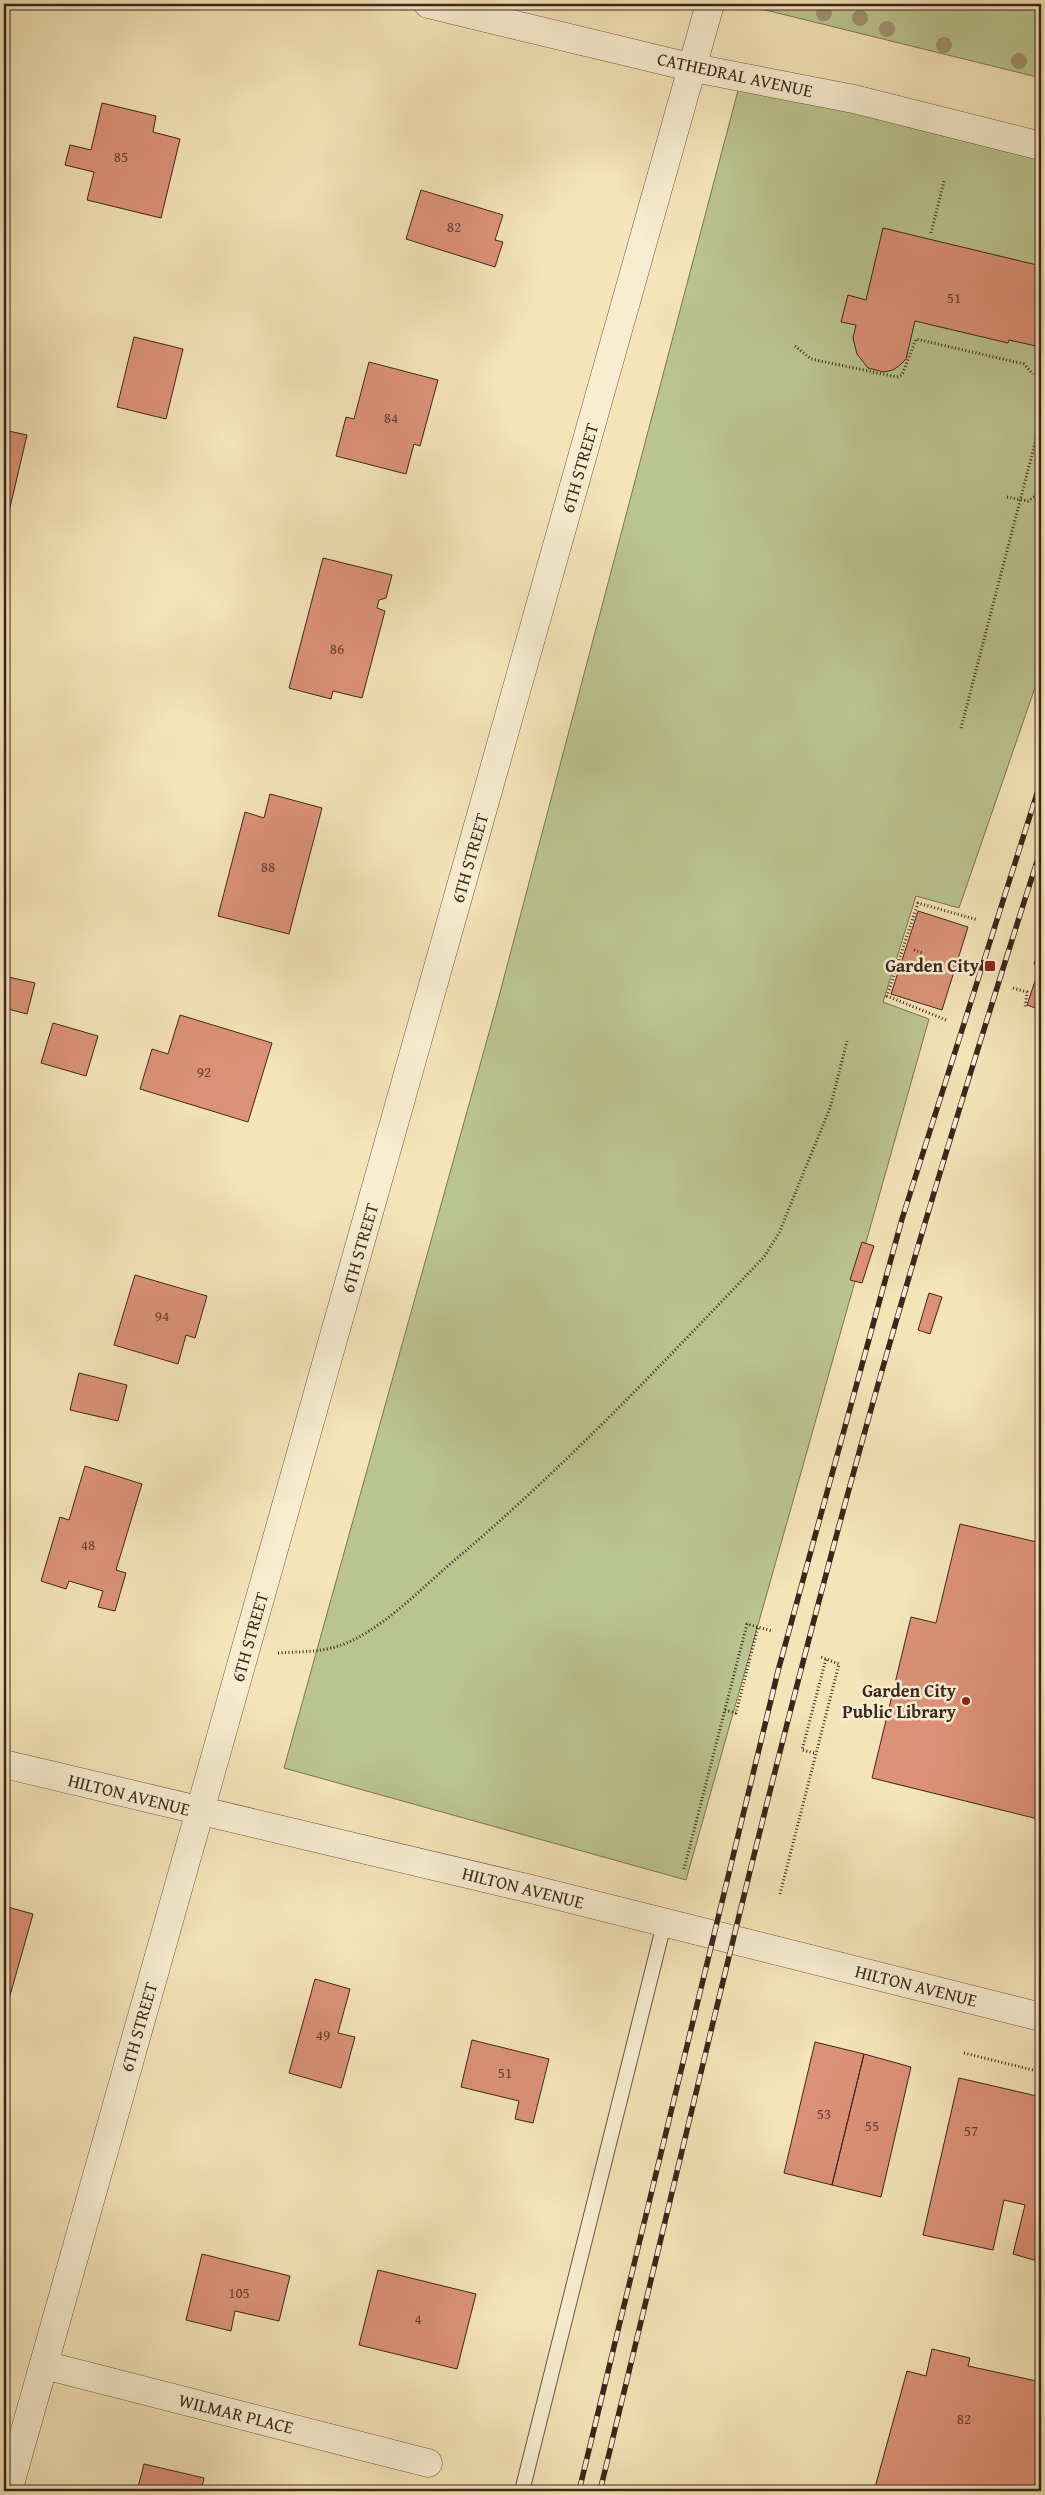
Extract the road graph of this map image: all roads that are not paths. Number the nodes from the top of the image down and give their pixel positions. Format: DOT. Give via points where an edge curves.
graph roads {
  1 [pos="428,4"];
  2 [pos="710,4"];
  3 [pos="694,68"];
  4 [pos="1041,146"];
  5 [pos="4,1764"];
  6 [pos="200,1812"];
  7 [pos="664,1924"];
  8 [pos="1041,2016"];
  9 [pos="44,2364"];
  10 [pos="428,2463"];
  11 [pos="8,2491"];
  12 [pos="522,2491"];
  1 -- 3 [label="street, CATHEDRAL AVENUE"];
  2 -- 3 [label="street, 6TH STREET"];
  3 -- 4 [label="street, CATHEDRAL AVENUE" via="854,99"];
  3 -- 6 [label="street, 6TH STREET"];
  5 -- 6 [label="street, HILTON AVENUE"];
  6 -- 7 [label="street, HILTON AVENUE"];
  6 -- 9 [label="street, 6TH STREET"];
  7 -- 8 [label="street, HILTON AVENUE"];
  7 -- 12 [label="lane"];
  9 -- 10 [label="street, WILMAR PLACE"];
  9 -- 11 [label="street, 6TH STREET"];
}
